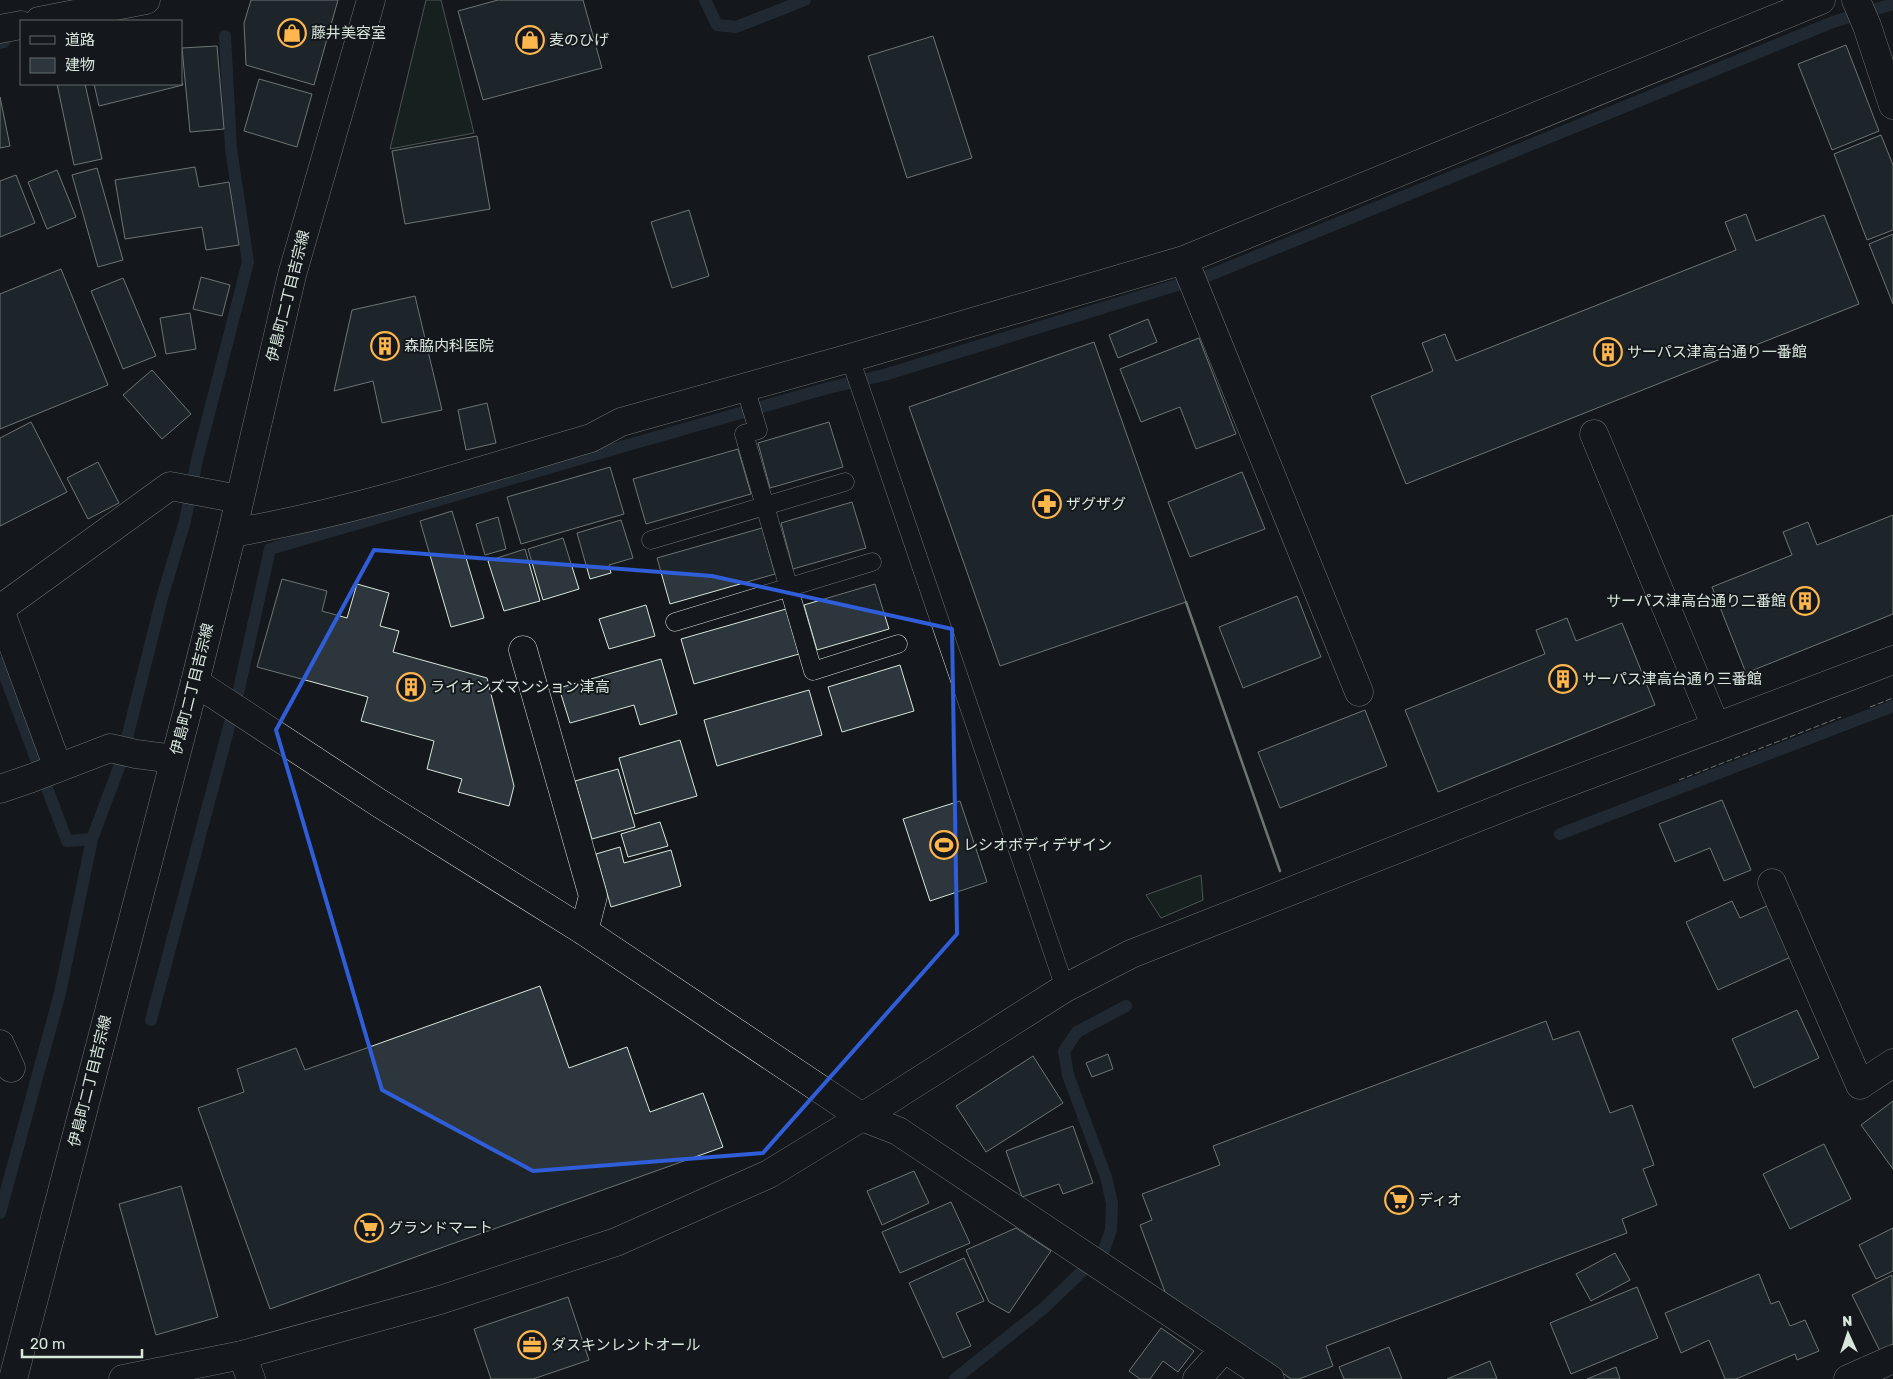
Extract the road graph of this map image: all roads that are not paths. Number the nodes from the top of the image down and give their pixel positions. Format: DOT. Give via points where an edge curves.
graph roads {
  1 [pos="146,0"];
  2 [pos="371,0"];
  3 [pos="1821,0"];
  4 [pos="1856,1"];
  5 [pos="80,6"];
  6 [pos="42,20"];
  7 [pos="20,25"];
  8 [pos="0,29"];
  9 [pos="1893,105"];
  10 [pos="1190,274"];
  11 [pos="852,365"];
  12 [pos="747,394"];
  13 [pos="1594,434"];
  14 [pos="845,482"];
  15 [pos="239,499"];
  16 [pos="765,506"];
  17 [pos="232,533"];
  18 [pos="651,540"];
  19 [pos="872,562"];
  20 [pos="789,587"];
  21 [pos="0,610"];
  22 [pos="675,622"];
  23 [pos="898,644"];
  24 [pos="523,650"];
  25 [pos="1893,660"];
  26 [pos="195,682"];
  27 [pos="1359,692"];
  28 [pos="1716,727"];
  29 [pos="174,759"];
  30 [pos="46,773"];
  31 [pos="0,789"];
  32 [pos="1772,883"];
  33 [pos="584,931"];
  34 [pos="1065,988"];
  35 [pos="1893,1062"];
  36 [pos="862,1117"];
  37 [pos="1224,1349"];
  38 [pos="1893,1359"];
  39 [pos="247,1367"];
  40 [pos="13,1379"];
  41 [pos="122,1379"];
  42 [pos="1197,1379"];
  43 [pos="1270,1379"];
  44 [pos="1848,1379"];
  1 -- 5 [label="street"];
  2 -- 15 [label="street, 伊島町二丁目吉宗線" via="292,275"];
  3 -- 10 [label="street"];
  4 -- 9 [label="street"];
  5 -- 6 [label="street"];
  7 -- 8 [label="street"];
  10 -- 11 [label="street"];
  10 -- 27 [label="street"];
  11 -- 12 [label="street"];
  11 -- 34 [label="lane"];
  12 -- 16 [label="lane" via="758,430 744,434"];
  12 -- 17 [label="street" via="621,422 591,438 384,499"];
  13 -- 28 [label="street"];
  14 -- 16 [label="lane"];
  15 -- 17 [label="street, 伊島町二丁目吉宗線"];
  15 -- 21 [label="street" via="170,486"];
  16 -- 18 [label="lane"];
  16 -- 20 [label="lane"];
  17 -- 26 [label="street, 伊島町二丁目吉宗線"];
  19 -- 20 [label="lane"];
  20 -- 22 [label="lane"];
  20 -- 23 [label="lane" via="813,671"];
  21 -- 30 [label="street"];
  24 -- 33 [label="street" via="593,896"];
  25 -- 28 [label="street"];
  26 -- 29 [label="street, 伊島町二丁目吉宗線"];
  26 -- 33 [label="street" via="379,803"];
  28 -- 34 [label="street" via="1146,947"];
  29 -- 30 [label="street" via="123,751"];
  29 -- 40 [label="street, 伊島町二丁目吉宗線"];
  30 -- 31 [label="street"];
  32 -- 35 [label="street" via="1860,1085"];
  33 -- 36 [label="street"];
  34 -- 36 [label="street"];
  36 -- 37 [label="street" via="898,1132"];
  36 -- 39 [label="street" via="769,1174 616,1242"];
  37 -- 42 [label="street"];
  37 -- 43 [label="street"];
  38 -- 44 [label="street"];
  39 -- 41 [label="street"];
}
